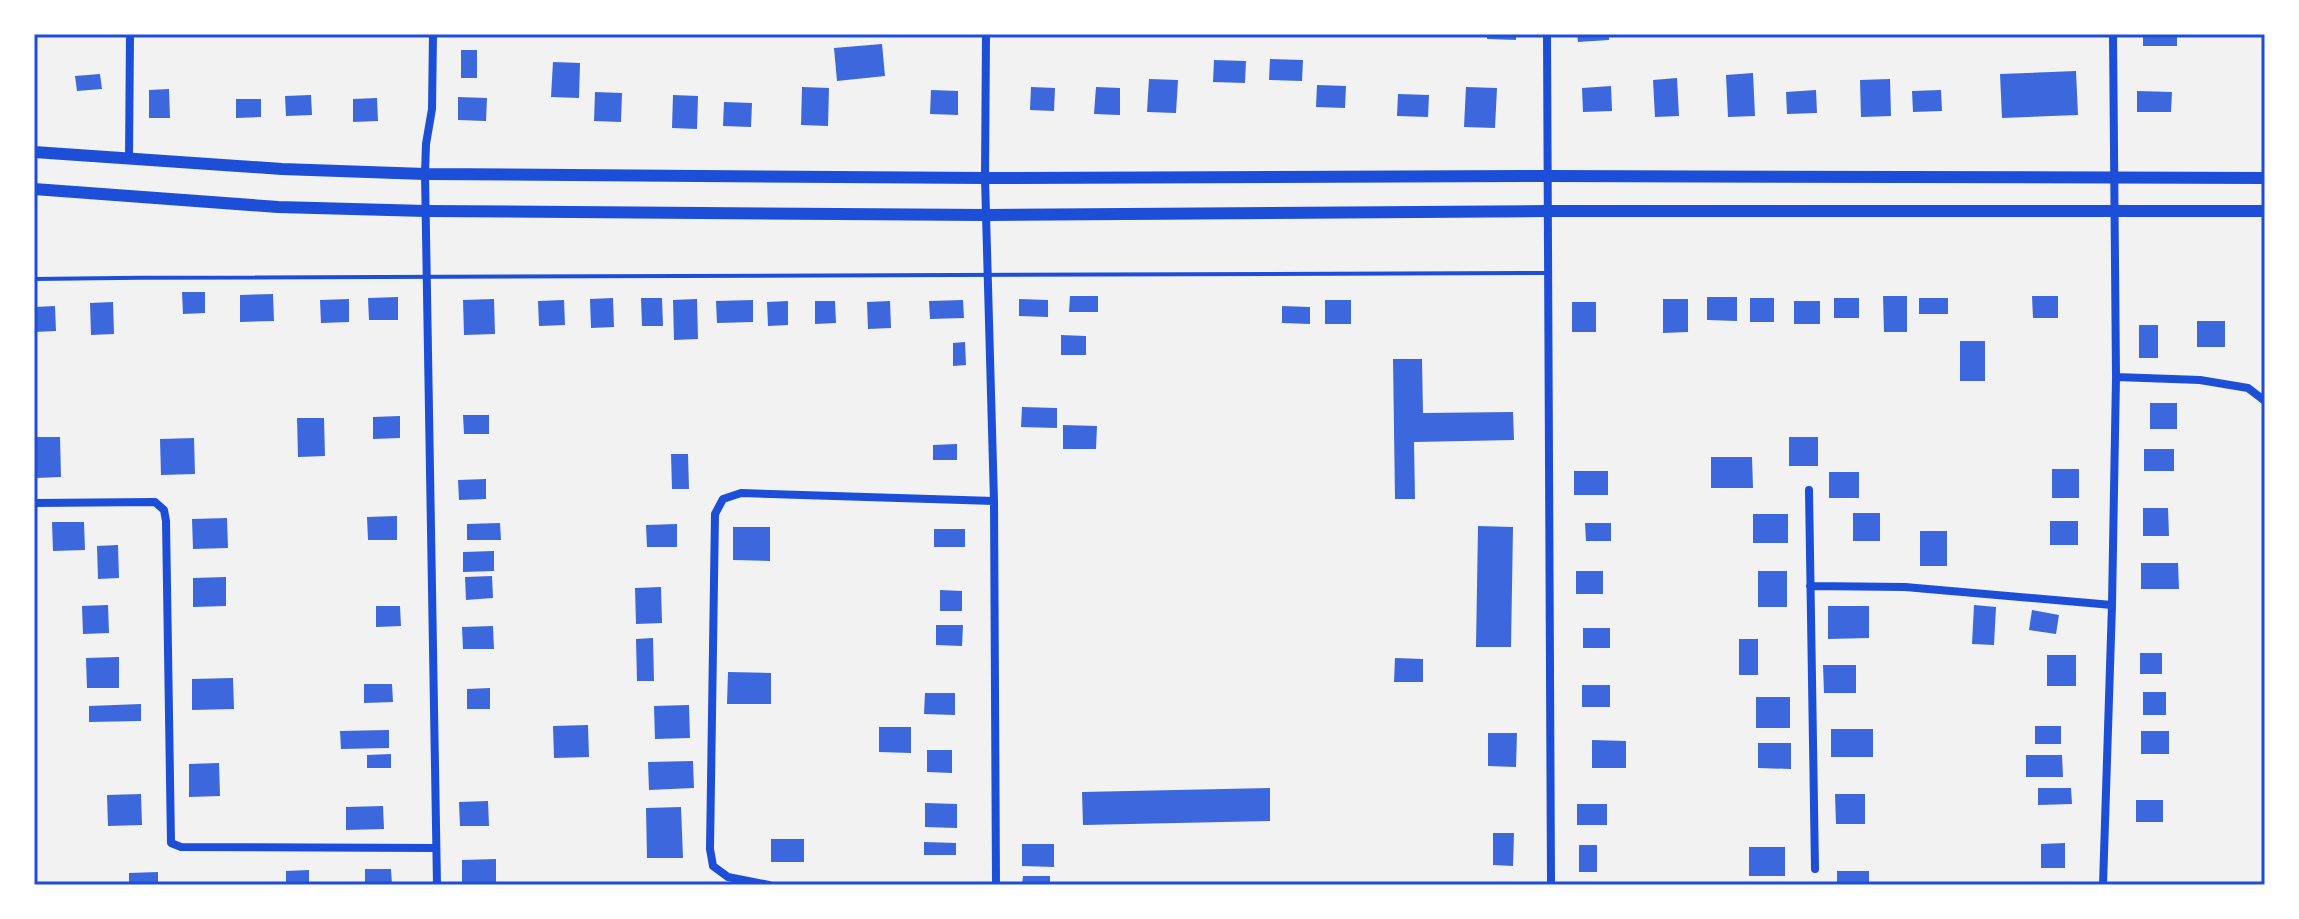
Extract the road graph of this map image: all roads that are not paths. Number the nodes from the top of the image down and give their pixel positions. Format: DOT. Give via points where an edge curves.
graph roads {
  1 [pos="130,34"];
  2 [pos="433,34"];
  3 [pos="986,34"];
  4 [pos="1547,34"];
  5 [pos="2113,34"];
  6 [pos="34,152"];
  7 [pos="129,159"];
  8 [pos="425,174"];
  9 [pos="1546,176"];
  10 [pos="2113,177"];
  11 [pos="985,178"];
  12 [pos="2265,178"];
  13 [pos="34,189"];
  14 [pos="2113,210"];
  15 [pos="426,211"];
  16 [pos="1546,211"];
  17 [pos="2265,211"];
  18 [pos="986,215"];
  19 [pos="1547,273"];
  20 [pos="426,274"];
  21 [pos="988,276"];
  22 [pos="34,279"];
  23 [pos="2116,377"];
  24 [pos="2265,401"];
  25 [pos="1809,490"];
  26 [pos="994,501"];
  27 [pos="34,503"];
  28 [pos="1810,586"];
  29 [pos="2112,605"];
  30 [pos="435,848"];
  31 [pos="1815,869"];
  32 [pos="437,885"];
  33 [pos="769,885"];
  34 [pos="996,885"];
  35 [pos="1551,885"];
  36 [pos="2103,885"];
  1 -- 7 [label="street"];
  2 -- 8 [label="street"];
  3 -- 11 [label="street"];
  4 -- 9 [label="street"];
  5 -- 10 [label="street"];
  6 -- 7 [label="main road"];
  7 -- 8 [label="main road"];
  8 -- 11 [label="main road"];
  8 -- 15 [label="street"];
  9 -- 10 [label="main road"];
  9 -- 11 [label="main road"];
  9 -- 16 [label="street"];
  10 -- 12 [label="main road"];
  10 -- 14 [label="street"];
  11 -- 18 [label="street"];
  13 -- 15 [label="main road" via="278,207"];
  14 -- 16 [label="main road"];
  14 -- 17 [label="main road"];
  14 -- 23 [label="street"];
  15 -- 18 [label="main road"];
  15 -- 20 [label="street"];
  16 -- 18 [label="main road"];
  16 -- 19 [label="street"];
  18 -- 21 [label="street"];
  19 -- 21 [label="lane"];
  19 -- 35 [label="street"];
  20 -- 21 [label="lane"];
  20 -- 22 [label="lane"];
  20 -- 30 [label="street"];
  21 -- 26 [label="street"];
  23 -- 24 [label="street" via="2200,380 2248,388"];
  23 -- 29 [label="street"];
  25 -- 28 [label="street"];
  26 -- 33 [label="street" via="741,493 723,499 715,514 710,849 713,866 728,877"];
  26 -- 34 [label="street"];
  27 -- 30 [label="street" via="155,502 164,510 171,843"];
  28 -- 29 [label="street" via="1905,587"];
  28 -- 31 [label="street"];
  29 -- 36 [label="street"];
  30 -- 32 [label="street"];
}
